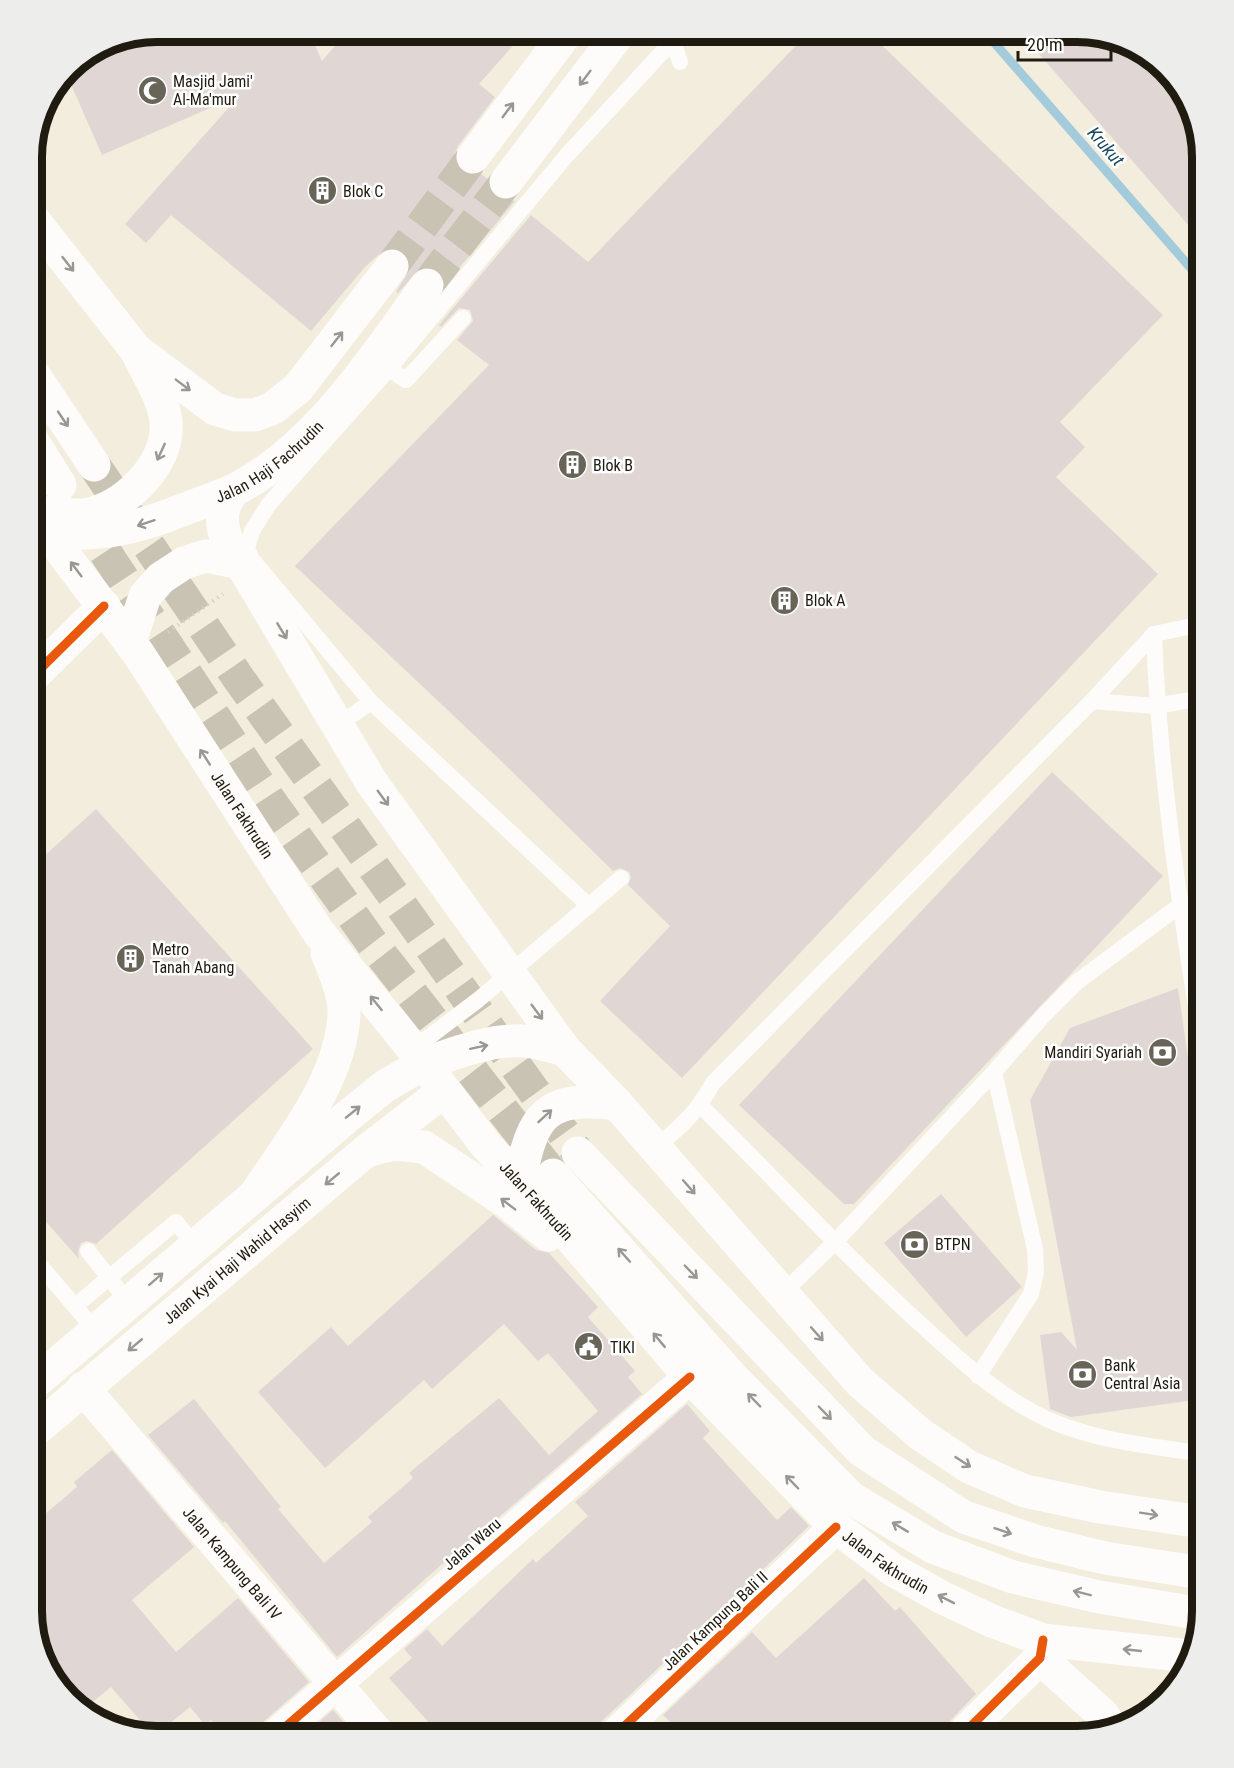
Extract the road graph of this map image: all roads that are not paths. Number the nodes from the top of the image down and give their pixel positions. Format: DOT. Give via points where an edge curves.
graph roads {
  1 [pos="559,42"];
  2 [pos="612,42"];
  3 [pos="672,42"];
  4 [pos="673,42"];
  5 [pos="680,62"];
  6 [pos="473,157"];
  7 [pos="506,182"];
  8 [pos="42,231"];
  9 [pos="392,266"];
  10 [pos="427,285"];
  11 [pos="463,318"];
  12 [pos="386,361"];
  13 [pos="142,363"];
  14 [pos="42,387"];
  15 [pos="94,465"];
  16 [pos="42,481"];
  17 [pos="234,490"];
  18 [pos="50,514"];
  19 [pos="236,566"];
  20 [pos="104,606"];
  21 [pos="1192,626"];
  22 [pos="1154,634"];
  23 [pos="135,640"];
  24 [pos="42,667"];
  25 [pos="1192,700"];
  26 [pos="1092,701"];
  27 [pos="371,702"];
  28 [pos="1156,706"];
  29 [pos="338,725"];
  30 [pos="621,878"];
  31 [pos="1192,904"];
  32 [pos="589,906"];
  33 [pos="1179,906"];
  34 [pos="319,933"];
  35 [pos="508,973"];
  36 [pos="1192,981"];
  37 [pos="565,1050"];
  38 [pos="418,1056"];
  39 [pos="994,1072"];
  40 [pos="444,1091"];
  41 [pos="605,1103"];
  42 [pos="701,1106"];
  43 [pos="655,1148"];
  44 [pos="366,1151"];
  45 [pos="578,1153"];
  46 [pos="522,1171"];
  47 [pos="553,1175"];
  48 [pos="255,1195"];
  49 [pos="835,1242"];
  50 [pos="575,1243"];
  51 [pos="195,1246"];
  52 [pos="88,1251"];
  53 [pos="42,1268"];
  54 [pos="108,1277"];
  55 [pos="782,1294"];
  56 [pos="129,1303"];
  57 [pos="75,1306"];
  58 [pos="96,1331"];
  59 [pos="978,1376"];
  60 [pos="42,1377"];
  61 [pos="690,1377"];
  62 [pos="83,1389"];
  63 [pos="42,1424"];
  64 [pos="1192,1452"];
  65 [pos="1192,1520"];
  66 [pos="836,1527"];
  67 [pos="1192,1571"];
  68 [pos="1192,1612"];
  69 [pos="1042,1649"];
  70 [pos="1183,1656"];
  71 [pos="333,1683"];
  72 [pos="1107,1722"];
  73 [pos="285,1726"];
  74 [pos="371,1726"];
  75 [pos="625,1726"];
  76 [pos="970,1726"];
  6 -- 1 [label="main road, one-way"];
  2 -- 7 [label="main road, one-way"];
  3 -- 12 [label="lane"];
  4 -- 5 [label="lane"];
  8 -- 13 [label="main road, one-way"];
  13 -- 9 [label="main road, one-way" via="215,409 255,415 273,408 298,388"];
  10 -- 12 [label="main road, Jalan Haji Fachrudin"];
  11 -- 12 [label="lane" via="406,380"];
  12 -- 17 [label="main road, Jalan Haji Fachrudin" via="282,459"];
  12 -- 27 [label="lane" via="268,504 247,548"];
  13 -- 18 [label="main road, one-way" via="166,421 165,444 152,469 113,504 93,513"];
  14 -- 15 [label="main road, one-way"];
  16 -- 18 [label="main road, Jalan Fakhrudin"];
  17 -- 18 [label="main road, Jalan Haji Fachrudin, one-way" via="122,531"];
  17 -- 19 [label="main road" via="223,510 223,530"];
  20 -- 18 [label="main road, Jalan Fakhrudin, one-way"];
  19 -- 23 [label="main road" via="207,556 184,563 161,578 145,596"];
  19 -- 29 [label="main road, one-way"];
  20 -- 23 [label="main road, Jalan Fakhrudin"];
  20 -- 24 [label="main road"];
  21 -- 22 [label="lane"];
  22 -- 26 [label="lane"];
  22 -- 28 [label="lane"];
  34 -- 23 [label="main road, Jalan Fakhrudin, one-way"];
  25 -- 28 [label="lane"];
  26 -- 28 [label="lane"];
  26 -- 42 [label="lane" via="713,1083"];
  27 -- 29 [label="lane"];
  27 -- 32 [label="lane"];
  28 -- 33 [label="lane"];
  29 -- 35 [label="main road, one-way" via="372,783"];
  30 -- 32 [label="lane"];
  31 -- 33 [label="lane"];
  32 -- 35 [label="lane"];
  33 -- 36 [label="lane"];
  33 -- 39 [label="lane" via="1077,982"];
  38 -- 34 [label="main road, Jalan Fakhrudin, one-way"];
  34 -- 48 [label="main road" via="336,975 344,1013 339,1042 315,1101"];
  35 -- 37 [label="main road, one-way"];
  35 -- 38 [label="lane"];
  38 -- 37 [label="main road, one-way" via="504,1041 526,1041"];
  37 -- 41 [label="main road"];
  38 -- 40 [label="main road, Jalan Fakhrudin"];
  48 -- 38 [label="main road, one-way"];
  39 -- 49 [label="lane"];
  39 -- 59 [label="lane" via="1035,1249 1036,1272 1031,1294"];
  40 -- 44 [label="main road, Jalan Kyai Haji Wahid Hasyim"];
  40 -- 46 [label="main road, Jalan Fakhrudin" via="485,1144"];
  41 -- 43 [label="main road"];
  46 -- 41 [label="main road, one-way" via="535,1126 555,1107 581,1100"];
  42 -- 43 [label="lane"];
  42 -- 49 [label="lane"];
  43 -- 55 [label="main road, one-way"];
  50 -- 44 [label="main road, one-way" via="543,1233 508,1203 424,1147 393,1144"];
  44 -- 62 [label="main road, Jalan Kyai Haji Wahid Hasyim, one-way"];
  45 -- 67 [label="main road, one-way" via="862,1451 964,1517 1035,1541 1105,1558"];
  46 -- 50 [label="main road, Jalan Fakhrudin"];
  68 -- 47 [label="main road, Jalan Fakhrudin, one-way" via="1099,1598 1013,1577 933,1547 851,1498 731,1376"];
  48 -- 51 [label="main road"];
  49 -- 55 [label="lane"];
  49 -- 59 [label="lane"];
  61 -- 50 [label="main road, Jalan Fakhrudin, one-way"];
  51 -- 54 [label="lane" via="176,1222"];
  56 -- 51 [label="main road, one-way"];
  52 -- 54 [label="lane"];
  53 -- 57 [label="lane"];
  54 -- 56 [label="lane"];
  54 -- 57 [label="lane"];
  55 -- 65 [label="main road, one-way" via="860,1382 920,1434 969,1467 1025,1491"];
  56 -- 58 [label="main road"];
  57 -- 58 [label="lane"];
  58 -- 60 [label="main road"];
  59 -- 64 [label="lane" via="1009,1399 1058,1424 1112,1439"];
  66 -- 61 [label="main road, Jalan Fakhrudin, one-way"];
  61 -- 71 [label="main road, Jalan Waru"];
  62 -- 63 [label="main road, Jalan Kyai Haji Wahid Hasyim"];
  62 -- 71 [label="main road, Jalan Kampung Bali IV"];
  69 -- 66 [label="main road, Jalan Fakhrudin, one-way" via="893,1570"];
  66 -- 75 [label="main road, Jalan Kampung Bali II"];
  70 -- 69 [label="main road, Jalan Fakhrudin, one-way"];
  69 -- 72 [label="main road"];
  69 -- 76 [label="main road"];
  71 -- 73 [label="main road, Jalan Waru"];
  71 -- 74 [label="main road, Jalan Kampung Bali IV"];
}
